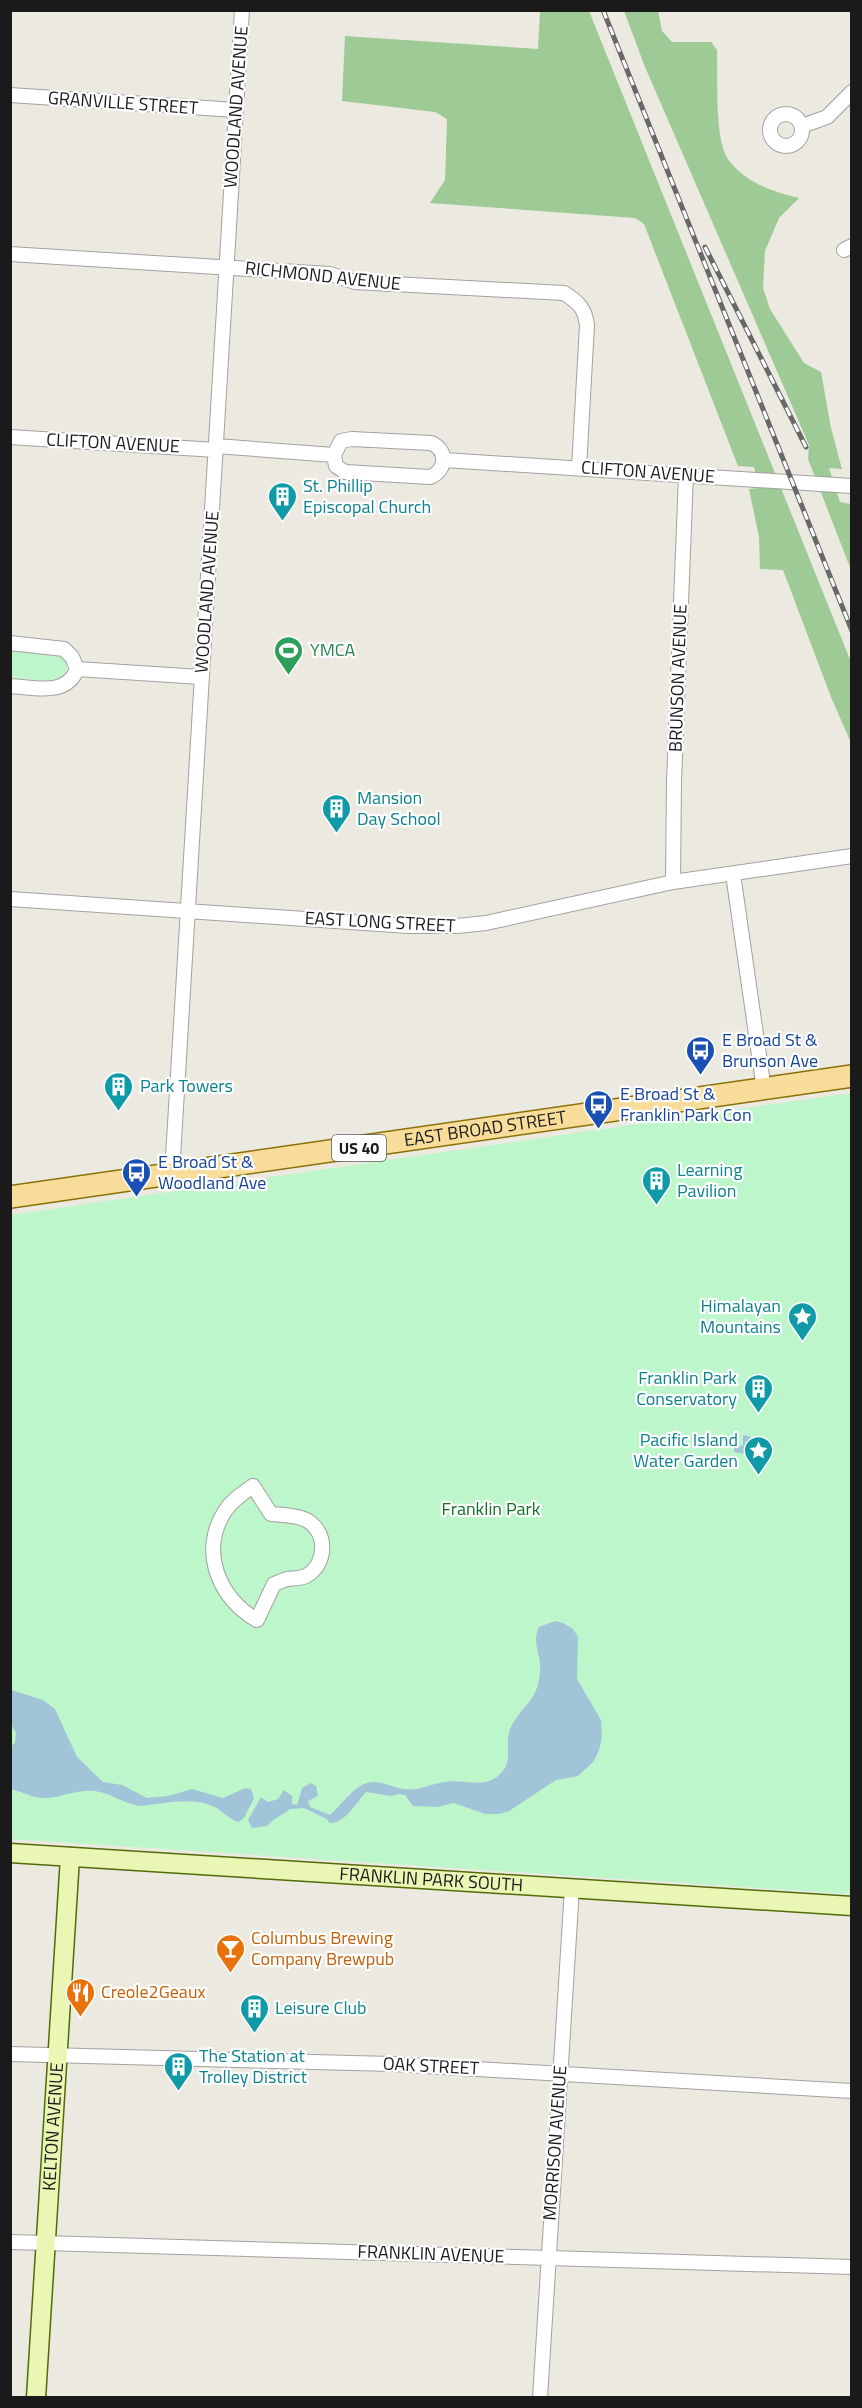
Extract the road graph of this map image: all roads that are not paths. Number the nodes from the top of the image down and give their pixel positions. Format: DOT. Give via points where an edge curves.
graph roads {
  1 [pos="242,10"];
  2 [pos="852,92"];
  3 [pos="10,96"];
  4 [pos="236,110"];
  5 [pos="802,126"];
  6 [pos="10,254"];
  7 [pos="226,267"];
  8 [pos="10,437"];
  9 [pos="216,448"];
  10 [pos="333,455"];
  11 [pos="444,460"];
  12 [pos="579,468"];
  13 [pos="687,475"];
  14 [pos="852,486"];
  15 [pos="10,643"];
  16 [pos="77,669"];
  17 [pos="201,677"];
  18 [pos="10,686"];
  19 [pos="852,856"];
  20 [pos="733,873"];
  21 [pos="673,882"];
  22 [pos="10,899"];
  23 [pos="187,909"];
  24 [pos="852,1076"];
  25 [pos="764,1090"];
  26 [pos="172,1174"];
  27 [pos="10,1197"];
  28 [pos="257,1620"];
  29 [pos="10,1853"];
  30 [pos="70,1857"];
  31 [pos="572,1888"];
  32 [pos="852,1906"];
  33 [pos="10,2054"];
  34 [pos="58,2055"];
  35 [pos="560,2073"];
  36 [pos="852,2091"];
  37 [pos="10,2242"];
  38 [pos="45,2243"];
  39 [pos="548,2258"];
  40 [pos="852,2267"];
  41 [pos="36,2397"];
  42 [pos="540,2397"];
  1 -- 4 [label="street, WOODLAND AVENUE"];
  2 -- 5 [label="street" via="827,117"];
  3 -- 4 [label="street, GRANVILLE STREET"];
  4 -- 7 [label="street, WOODLAND AVENUE"];
  6 -- 7 [label="street, RICHMOND AVENUE"];
  7 -- 9 [label="street, WOODLAND AVENUE"];
  7 -- 12 [label="street, RICHMOND AVENUE" via="330,274 355,282 564,293 579,303 587,325"];
  8 -- 9 [label="street, CLIFTON AVENUE"];
  9 -- 10 [label="street, CLIFTON AVENUE"];
  9 -- 17 [label="street, WOODLAND AVENUE"];
  10 -- 11 [label="street" via="341,441 352,439 430,443 440,449"];
  10 -- 11 [label="street" via="340,470 351,473 430,477 440,471"];
  11 -- 12 [label="street, CLIFTON AVENUE"];
  12 -- 13 [label="street, CLIFTON AVENUE"];
  13 -- 14 [label="street, CLIFTON AVENUE"];
  13 -- 21 [label="street, BRUNSON AVENUE"];
  15 -- 16 [label="street" via="64,649"];
  16 -- 17 [label="street"];
  16 -- 18 [label="street" via="66,685 55,688"];
  17 -- 23 [label="street, WOODLAND AVENUE"];
  19 -- 20 [label="street, EAST LONG STREET"];
  20 -- 21 [label="street, EAST LONG STREET"];
  20 -- 25 [label="street"];
  21 -- 23 [label="street, EAST LONG STREET" via="522,917 457,926 409,926"];
  22 -- 23 [label="street, EAST LONG STREET"];
  23 -- 26 [label="street, WOODLAND AVENUE"];
  24 -- 25 [label="main road, EAST BROAD STREET / US 40"];
  25 -- 26 [label="main road, EAST BROAD STREET / US 40"];
  26 -- 27 [label="main road, EAST BROAD STREET / US 40"];
  28 -- 28 [label="street" via="228,1597 217,1573 214,1550 225,1510 253,1486 271,1515 294,1516 310,1522 323,1546 313,1571 274,1584"];
  29 -- 30 [label="street, FRANKLIN PARK SOUTH"];
  30 -- 31 [label="street, FRANKLIN PARK SOUTH"];
  30 -- 34 [label="street, KELTON AVENUE"];
  31 -- 32 [label="street, FRANKLIN PARK SOUTH"];
  31 -- 35 [label="street, MORRISON AVENUE"];
  33 -- 34 [label="street, OAK STREET"];
  34 -- 35 [label="street, OAK STREET"];
  34 -- 38 [label="street, KELTON AVENUE"];
  35 -- 36 [label="street, OAK STREET"];
  35 -- 39 [label="street, MORRISON AVENUE"];
  37 -- 38 [label="street, FRANKLIN AVENUE"];
  38 -- 39 [label="street, FRANKLIN AVENUE"];
  38 -- 41 [label="street, KELTON AVENUE"];
  39 -- 40 [label="street, FRANKLIN AVENUE"];
  39 -- 42 [label="street, MORRISON AVENUE"];
}
